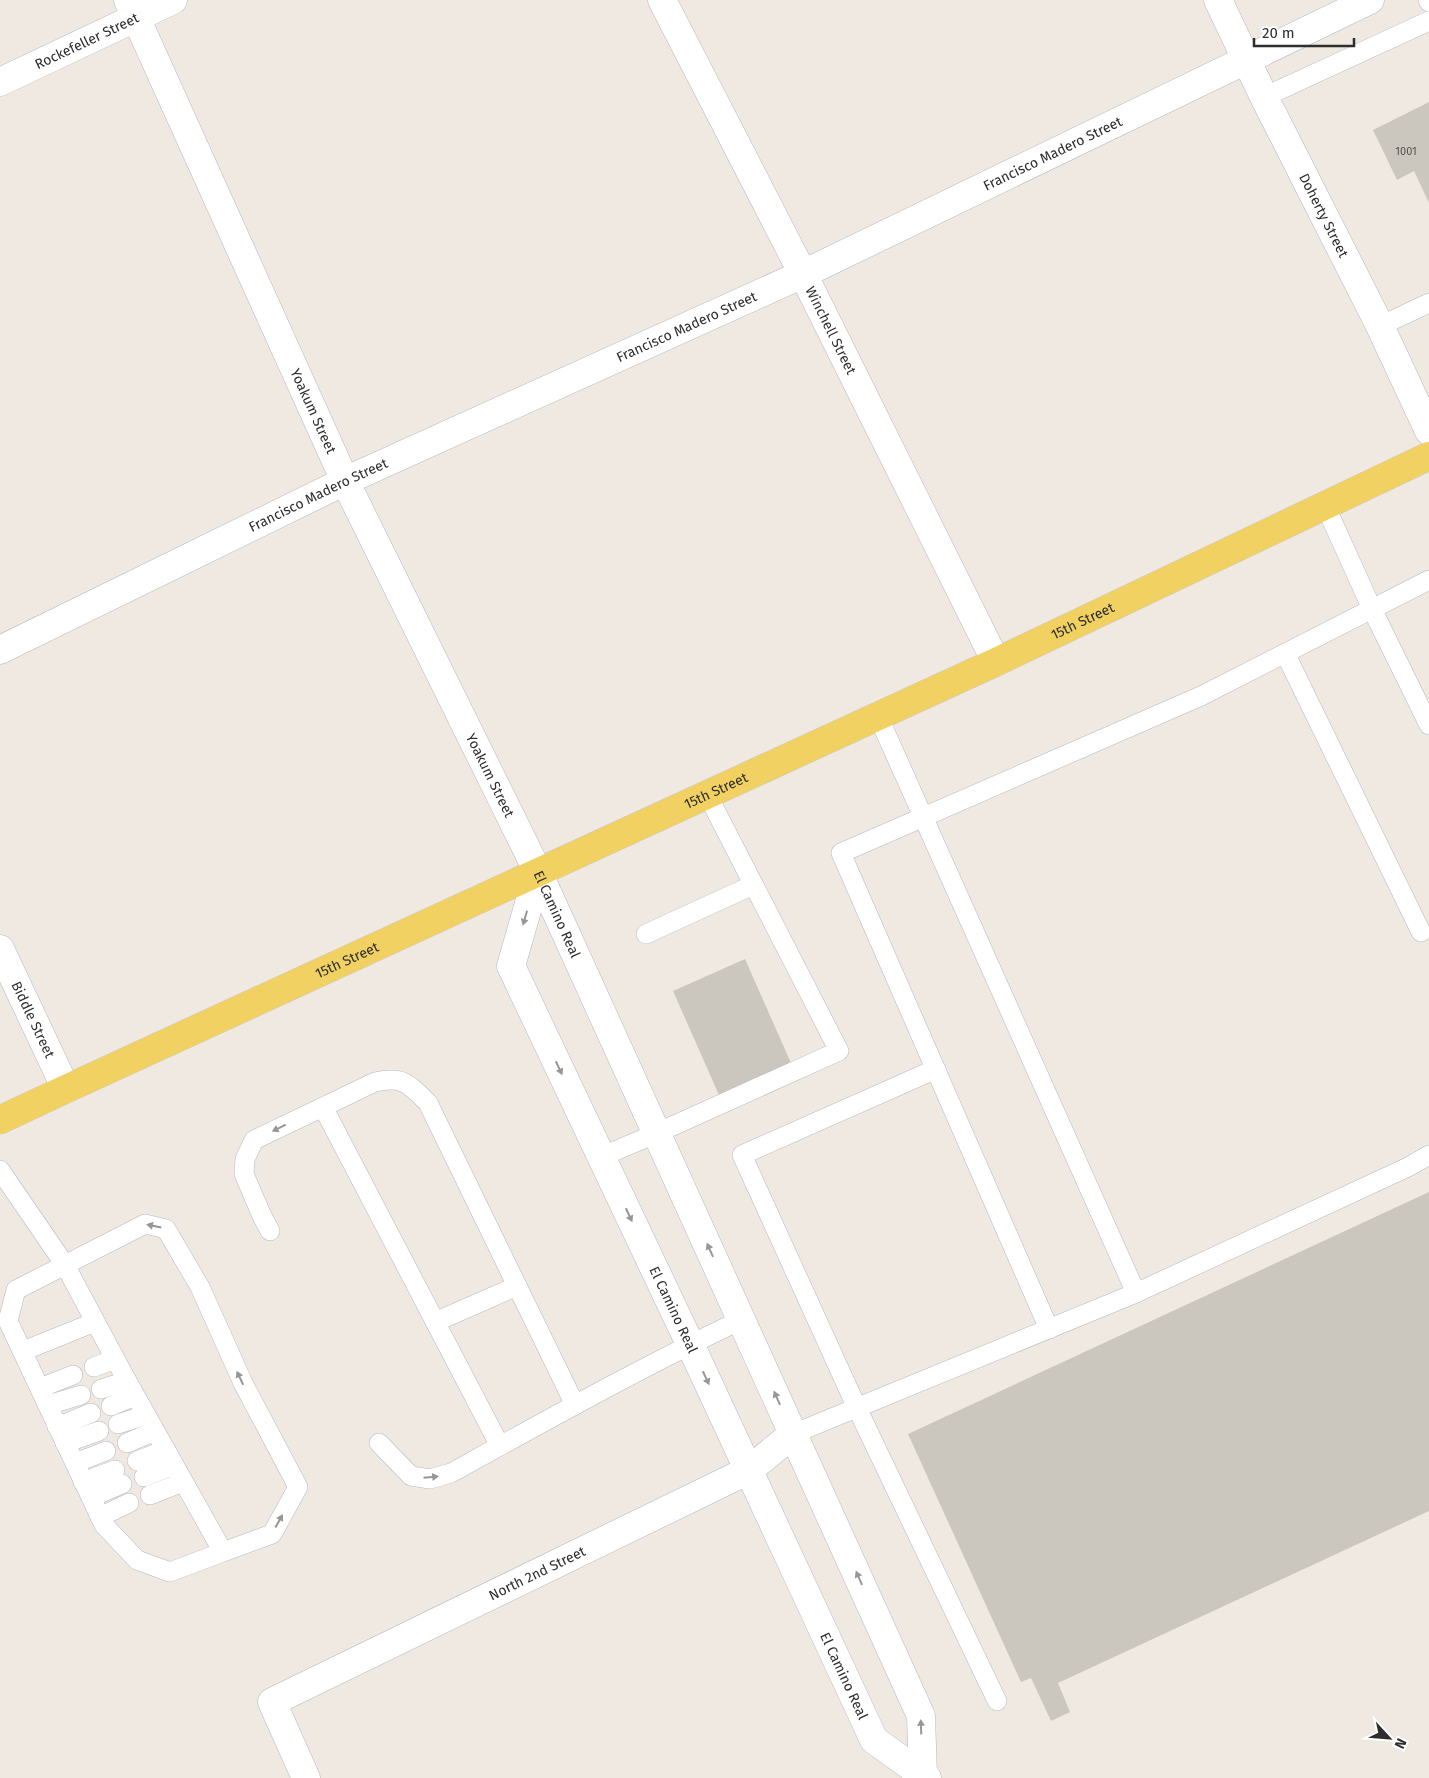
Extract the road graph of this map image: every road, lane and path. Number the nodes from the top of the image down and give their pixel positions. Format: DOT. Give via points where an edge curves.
graph roads {
  1 [pos="173,0"];
  2 [pos="662,0"];
  3 [pos="1218,0"];
  4 [pos="1370,0"];
  5 [pos="132,8"];
  6 [pos="1429,21"];
  7 [pos="1248,60"];
  8 [pos="0,82"];
  9 [pos="1264,97"];
  10 [pos="803,274"];
  11 [pos="1429,302"];
  12 [pos="1380,326"];
  13 [pos="1429,431"];
  14 [pos="1429,456"];
  15 [pos="345,481"];
  16 [pos="1325,505"];
  17 [pos="1429,580"];
  18 [pos="1372,609"];
  19 [pos="0,650"];
  20 [pos="1285,653"];
  21 [pos="996,662"];
  22 [pos="878,716"];
  23 [pos="1429,725"];
  24 [pos="707,794"];
  25 [pos="924,817"];
  26 [pos="538,872"];
  27 [pos="753,885"];
  28 [pos="1421,932"];
  29 [pos="646,934"];
  30 [pos="0,949"];
  31 [pos="936,1069"];
  32 [pos="66,1089"];
  33 [pos="323,1107"];
  34 [pos="0,1120"];
  35 [pos="657,1133"];
  36 [pos="1429,1155"];
  37 [pos="601,1157"];
  38 [pos="0,1170"];
  39 [pos="270,1231"];
  40 [pos="65,1265"];
  41 [pos="517,1286"];
  42 [pos="1136,1293"];
  43 [pos="741,1320"];
  44 [pos="95,1322"];
  45 [pos="435,1322"];
  46 [pos="1050,1329"];
  47 [pos="690,1344"];
  48 [pos="23,1351"];
  49 [pos="115,1359"];
  50 [pos="94,1367"];
  51 [pos="73,1375"];
  52 [pos="131,1388"];
  53 [pos="101,1389"];
  54 [pos="81,1395"];
  55 [pos="44,1397"];
  56 [pos="574,1405"];
  57 [pos="111,1406"];
  58 [pos="857,1408"];
  59 [pos="91,1413"];
  60 [pos="146,1414"];
  61 [pos="118,1424"];
  62 [pos="99,1431"];
  63 [pos="155,1431"];
  64 [pos="793,1434"];
  65 [pos="61,1435"];
  66 [pos="127,1443"];
  67 [pos="379,1443"];
  68 [pos="500,1446"];
  69 [pos="106,1451"];
  70 [pos="170,1458"];
  71 [pos="75,1463"];
  72 [pos="749,1470"];
  73 [pos="119,1477"];
  74 [pos="184,1482"];
  75 [pos="87,1490"];
  76 [pos="128,1504"];
  77 [pos="100,1517"];
  78 [pos="223,1552"];
  79 [pos="997,1702"];
  80 [pos="923,1777"];
  81 [pos="306,1778"];
  1 -- 5 [label="street, Rockefeller Street"];
  2 -- 10 [label="street, Winchell Street"];
  3 -- 7 [label="street, Doherty Street"];
  4 -- 7 [label="street, Francisco Madero Street"];
  5 -- 8 [label="street, Rockefeller Street"];
  5 -- 15 [label="street, Yoakum Street"];
  6 -- 9 [label="lane"];
  7 -- 9 [label="street, Doherty Street"];
  7 -- 10 [label="street, Francisco Madero Street"];
  9 -- 12 [label="street, Doherty Street"];
  10 -- 15 [label="street, Francisco Madero Street"];
  10 -- 21 [label="street, Winchell Street"];
  11 -- 12 [label="lane"];
  12 -- 13 [label="street, Doherty Street"];
  14 -- 16 [label="main road, 15th Street"];
  15 -- 19 [label="street, Francisco Madero Street"];
  15 -- 26 [label="street, Yoakum Street"];
  16 -- 18 [label="lane"];
  16 -- 21 [label="main road, 15th Street"];
  17 -- 18 [label="lane"];
  18 -- 20 [label="lane"];
  18 -- 23 [label="lane"];
  20 -- 25 [label="lane" via="1201,696"];
  20 -- 28 [label="lane"];
  21 -- 22 [label="main road, 15th Street"];
  22 -- 24 [label="main road, 15th Street"];
  22 -- 25 [label="lane"];
  24 -- 26 [label="main road, 15th Street"];
  24 -- 27 [label="lane"];
  25 -- 31 [label="lane" via="841,853"];
  25 -- 42 [label="lane"];
  26 -- 32 [label="main road, 15th Street"];
  26 -- 35 [label="street, El Camino Real"];
  26 -- 37 [label="street, El Camino Real, one-way" via="511,966"];
  27 -- 29 [label="lane"];
  27 -- 35 [label="lane" via="839,1050"];
  30 -- 32 [label="street, Biddle Street"];
  31 -- 46 [label="lane"];
  31 -- 58 [label="lane" via="742,1155"];
  32 -- 34 [label="main road, 15th Street"];
  33 -- 39 [label="lane, one-way" via="254,1140 245,1160 244,1174"];
  33 -- 41 [label="lane" via="375,1082 393,1078 411,1086 428,1103"];
  33 -- 45 [label="lane"];
  35 -- 37 [label="lane"];
  43 -- 35 [label="street, El Camino Real, one-way"];
  36 -- 42 [label="lane"];
  37 -- 47 [label="street, El Camino Real, one-way"];
  38 -- 40 [label="lane"];
  40 -- 44 [label="lane"];
  40 -- 48 [label="lane" via="16,1290 8,1321"];
  78 -- 40 [label="lane, one-way" via="272,1534 298,1487 243,1383 200,1287 166,1228 144,1224"];
  41 -- 45 [label="lane"];
  41 -- 56 [label="lane"];
  42 -- 46 [label="lane"];
  43 -- 47 [label="lane"];
  64 -- 43 [label="street, El Camino Real, one-way"];
  44 -- 48 [label="lane"];
  44 -- 49 [label="lane"];
  45 -- 68 [label="lane"];
  46 -- 58 [label="lane"];
  47 -- 56 [label="lane"];
  47 -- 72 [label="street, El Camino Real, one-way"];
  48 -- 55 [label="lane"];
  49 -- 50 [label="lane"];
  49 -- 52 [label="lane"];
  51 -- 55 [label="lane"];
  52 -- 53 [label="lane"];
  52 -- 57 [label="lane"];
  52 -- 60 [label="lane"];
  54 -- 55 [label="lane"];
  55 -- 65 [label="lane"];
  56 -- 68 [label="lane"];
  58 -- 64 [label="lane"];
  58 -- 79 [label="lane"];
  59 -- 65 [label="lane"];
  60 -- 61 [label="lane"];
  60 -- 63 [label="lane"];
  62 -- 65 [label="lane"];
  63 -- 66 [label="lane"];
  63 -- 70 [label="lane"];
  64 -- 72 [label="street, North 2nd Street"];
  80 -- 64 [label="street, El Camino Real, one-way" via="921,1716"];
  65 -- 71 [label="lane"];
  67 -- 68 [label="lane, one-way" via="411,1476 430,1479 451,1473"];
  69 -- 71 [label="lane"];
  70 -- 74 [label="lane"];
  70 -- 74 [label="lane" via="144,1478"];
  71 -- 75 [label="lane"];
  72 -- 80 [label="street, El Camino Real" via="874,1740"];
  72 -- 81 [label="street, North 2nd Street" via="272,1702"];
  73 -- 75 [label="lane"];
  74 -- 78 [label="lane"];
  75 -- 77 [label="lane"];
  76 -- 77 [label="lane"];
  77 -- 78 [label="lane" via="137,1560 170,1572"];
}
